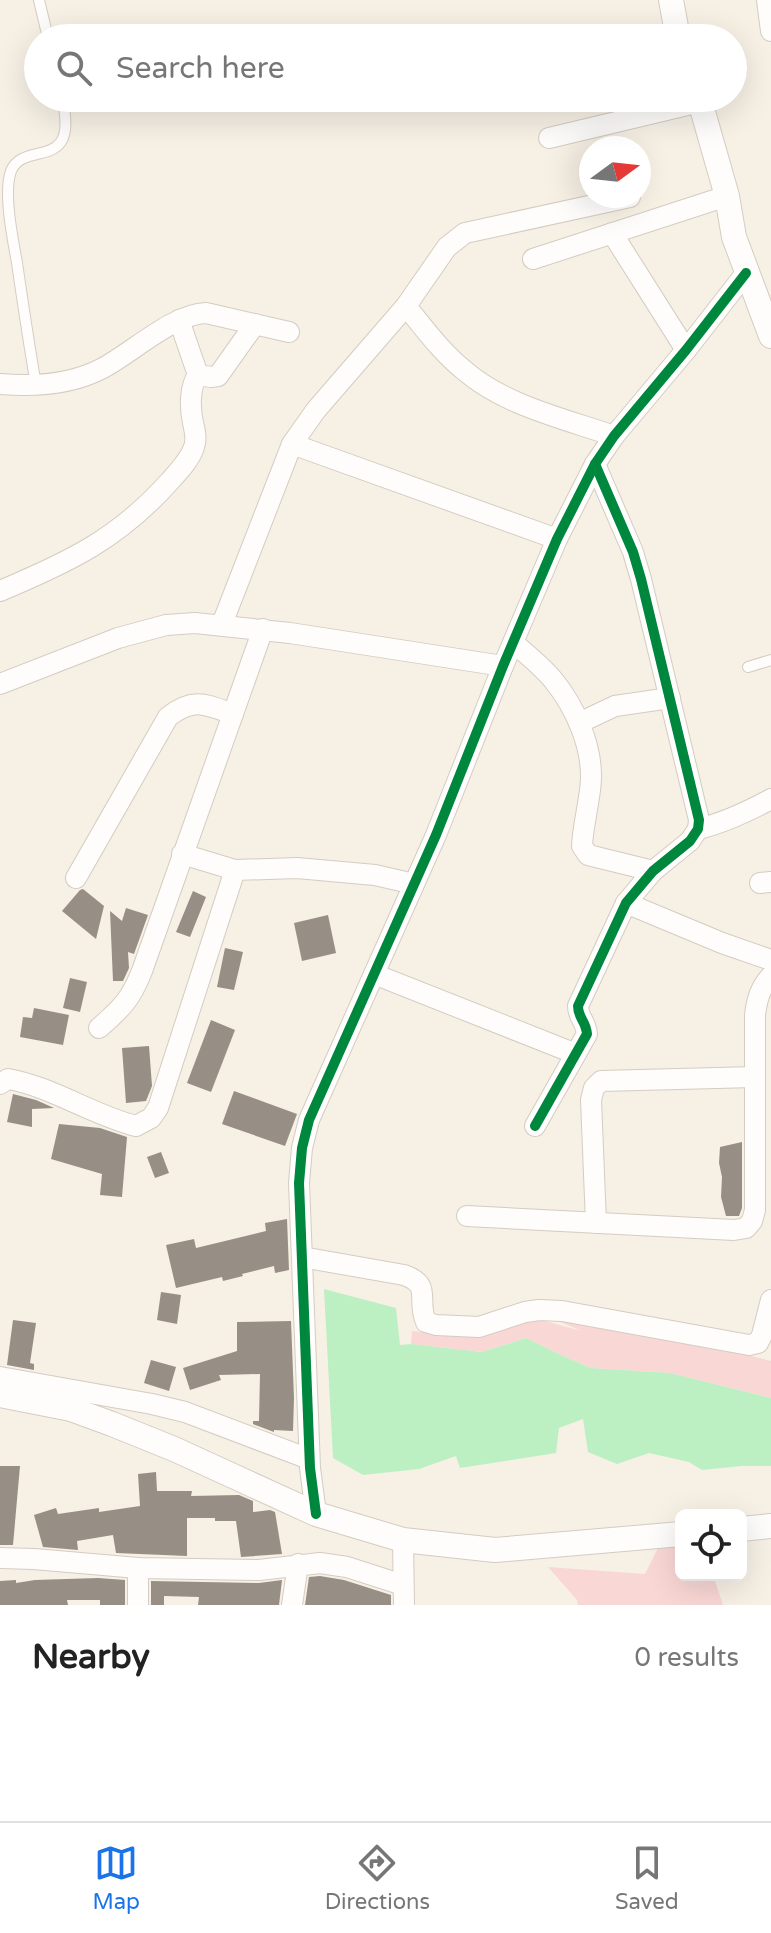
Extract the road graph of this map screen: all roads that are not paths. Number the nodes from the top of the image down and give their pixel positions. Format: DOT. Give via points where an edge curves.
graph roads {
  1 [pos="39,0"];
  2 [pos="671,0"];
  3 [pos="767,0"];
  4 [pos="45,24"];
  5 [pos="675,24"];
  6 [pos="771,31"];
  7 [pos="64,112"];
  8 [pos="652,112"];
  9 [pos="702,112"];
  10 [pos="549,138"];
  11 [pos="727,196"];
  12 [pos="580,208"];
  13 [pos="612,233"];
  14 [pos="533,259"];
  15 [pos="746,273"];
  16 [pos="406,306"];
  17 [pos="179,320"];
  18 [pos="255,324"];
  19 [pos="289,332"];
  20 [pos="771,336"];
  21 [pos="686,350"];
  22 [pos="198,375"];
  23 [pos="0,384"];
  24 [pos="36,385"];
  25 [pos="614,436"];
  26 [pos="292,444"];
  27 [pos="595,464"];
  28 [pos="557,539"];
  29 [pos="0,591"];
  30 [pos="222,624"];
  31 [pos="263,629"];
  32 [pos="514,643"];
  33 [pos="771,660"];
  34 [pos="503,666"];
  35 [pos="748,667"];
  36 [pos="0,684"];
  37 [pos="670,698"];
  38 [pos="233,714"];
  39 [pos="579,723"];
  40 [pos="771,799"];
  41 [pos="698,829"];
  42 [pos="182,854"];
  43 [pos="235,870"];
  44 [pos="653,871"];
  45 [pos="76,878"];
  46 [pos="414,884"];
  47 [pos="626,903"];
  48 [pos="771,960"];
  49 [pos="374,974"];
  50 [pos="771,976"];
  51 [pos="99,1028"];
  52 [pos="576,1054"];
  53 [pos="755,1077"];
  54 [pos="0,1084"];
  55 [pos="535,1126"];
  56 [pos="467,1216"];
  57 [pos="596,1223"];
  58 [pos="302,1257"];
  59 [pos="771,1300"];
  60 [pos="0,1377"];
  61 [pos="0,1395"];
  62 [pos="309,1459"];
  63 [pos="316,1514"];
  64 [pos="771,1526"];
  65 [pos="747,1528"];
  66 [pos="675,1535"];
  67 [pos="403,1540"];
  68 [pos="0,1558"];
  69 [pos="298,1564"];
  70 [pos="138,1568"];
  71 [pos="404,1595"];
  72 [pos="138,1605"];
  73 [pos="292,1605"];
  1 -- 4 [label="lane"];
  2 -- 5 [label="street"];
  3 -- 6 [label="street"];
  7 -- 24 [label="lane" via="62,139 53,150 19,161 11,171 11,220"];
  8 -- 10 [label="street"];
  9 -- 11 [label="street"];
  11 -- 13 [label="street"];
  11 -- 15 [label="street"];
  12 -- 16 [label="street" via="465,233 447,247"];
  13 -- 14 [label="street"];
  13 -- 21 [label="street"];
  15 -- 20 [label="street"];
  15 -- 21 [label="street"];
  16 -- 25 [label="street" via="465,371 486,386"];
  16 -- 26 [label="street"];
  17 -- 18 [label="street" via="206,313"];
  17 -- 22 [label="street"];
  17 -- 24 [label="street" via="101,369"];
  18 -- 19 [label="street"];
  18 -- 22 [label="street" via="218,376"];
  21 -- 25 [label="street"];
  22 -- 29 [label="street" via="191,408 195,446 154,498 95,546"];
  23 -- 24 [label="street"];
  25 -- 27 [label="street"];
  26 -- 28 [label="street"];
  26 -- 30 [label="street"];
  27 -- 28 [label="street"];
  27 -- 37 [label="street" via="633,552"];
  28 -- 32 [label="street"];
  30 -- 31 [label="street"];
  30 -- 36 [label="street" via="143,630"];
  31 -- 34 [label="street"];
  31 -- 38 [label="street"];
  32 -- 34 [label="street"];
  32 -- 39 [label="street" via="553,679"];
  33 -- 35 [label="lane"];
  34 -- 46 [label="street"];
  37 -- 39 [label="street" via="615,706"];
  37 -- 41 [label="street"];
  38 -- 42 [label="street"];
  38 -- 45 [label="street" via="194,703 168,717"];
  39 -- 44 [label="street" via="591,778 582,846 588,855"];
  40 -- 41 [label="street"];
  41 -- 44 [label="street"];
  42 -- 43 [label="street"];
  42 -- 51 [label="street" via="133,993"];
  43 -- 46 [label="street" via="297,868"];
  43 -- 54 [label="street" via="151,1118 136,1126 27,1082 8,1079"];
  44 -- 47 [label="street"];
  46 -- 49 [label="street"];
  47 -- 48 [label="street"];
  47 -- 52 [label="street" via="578,1006 587,1034"];
  49 -- 52 [label="street"];
  49 -- 58 [label="street" via="309,1120 299,1183"];
  50 -- 53 [label="street" via="762,986 755,1015"];
  52 -- 55 [label="street"];
  53 -- 57 [label="street" via="601,1081 591,1100"];
  53 -- 57 [label="street" via="755,1210 746,1228"];
  56 -- 57 [label="street"];
  58 -- 59 [label="street" via="416,1279 423,1287 422,1313 426,1322 436,1325 479,1327 525,1312 562,1311 749,1345 762,1335"];
  58 -- 62 [label="street"];
  60 -- 62 [label="street" via="185,1412"];
  61 -- 63 [label="street" via="71,1409 112,1424"];
  62 -- 63 [label="street"];
  63 -- 67 [label="street"];
  64 -- 65 [label="street"];
  66 -- 67 [label="street" via="495,1550"];
  67 -- 71 [label="street"];
  68 -- 70 [label="street"];
  69 -- 70 [label="street" via="259,1570"];
  69 -- 71 [label="street" via="347,1567"];
  69 -- 73 [label="street"];
  70 -- 72 [label="street"];
}
